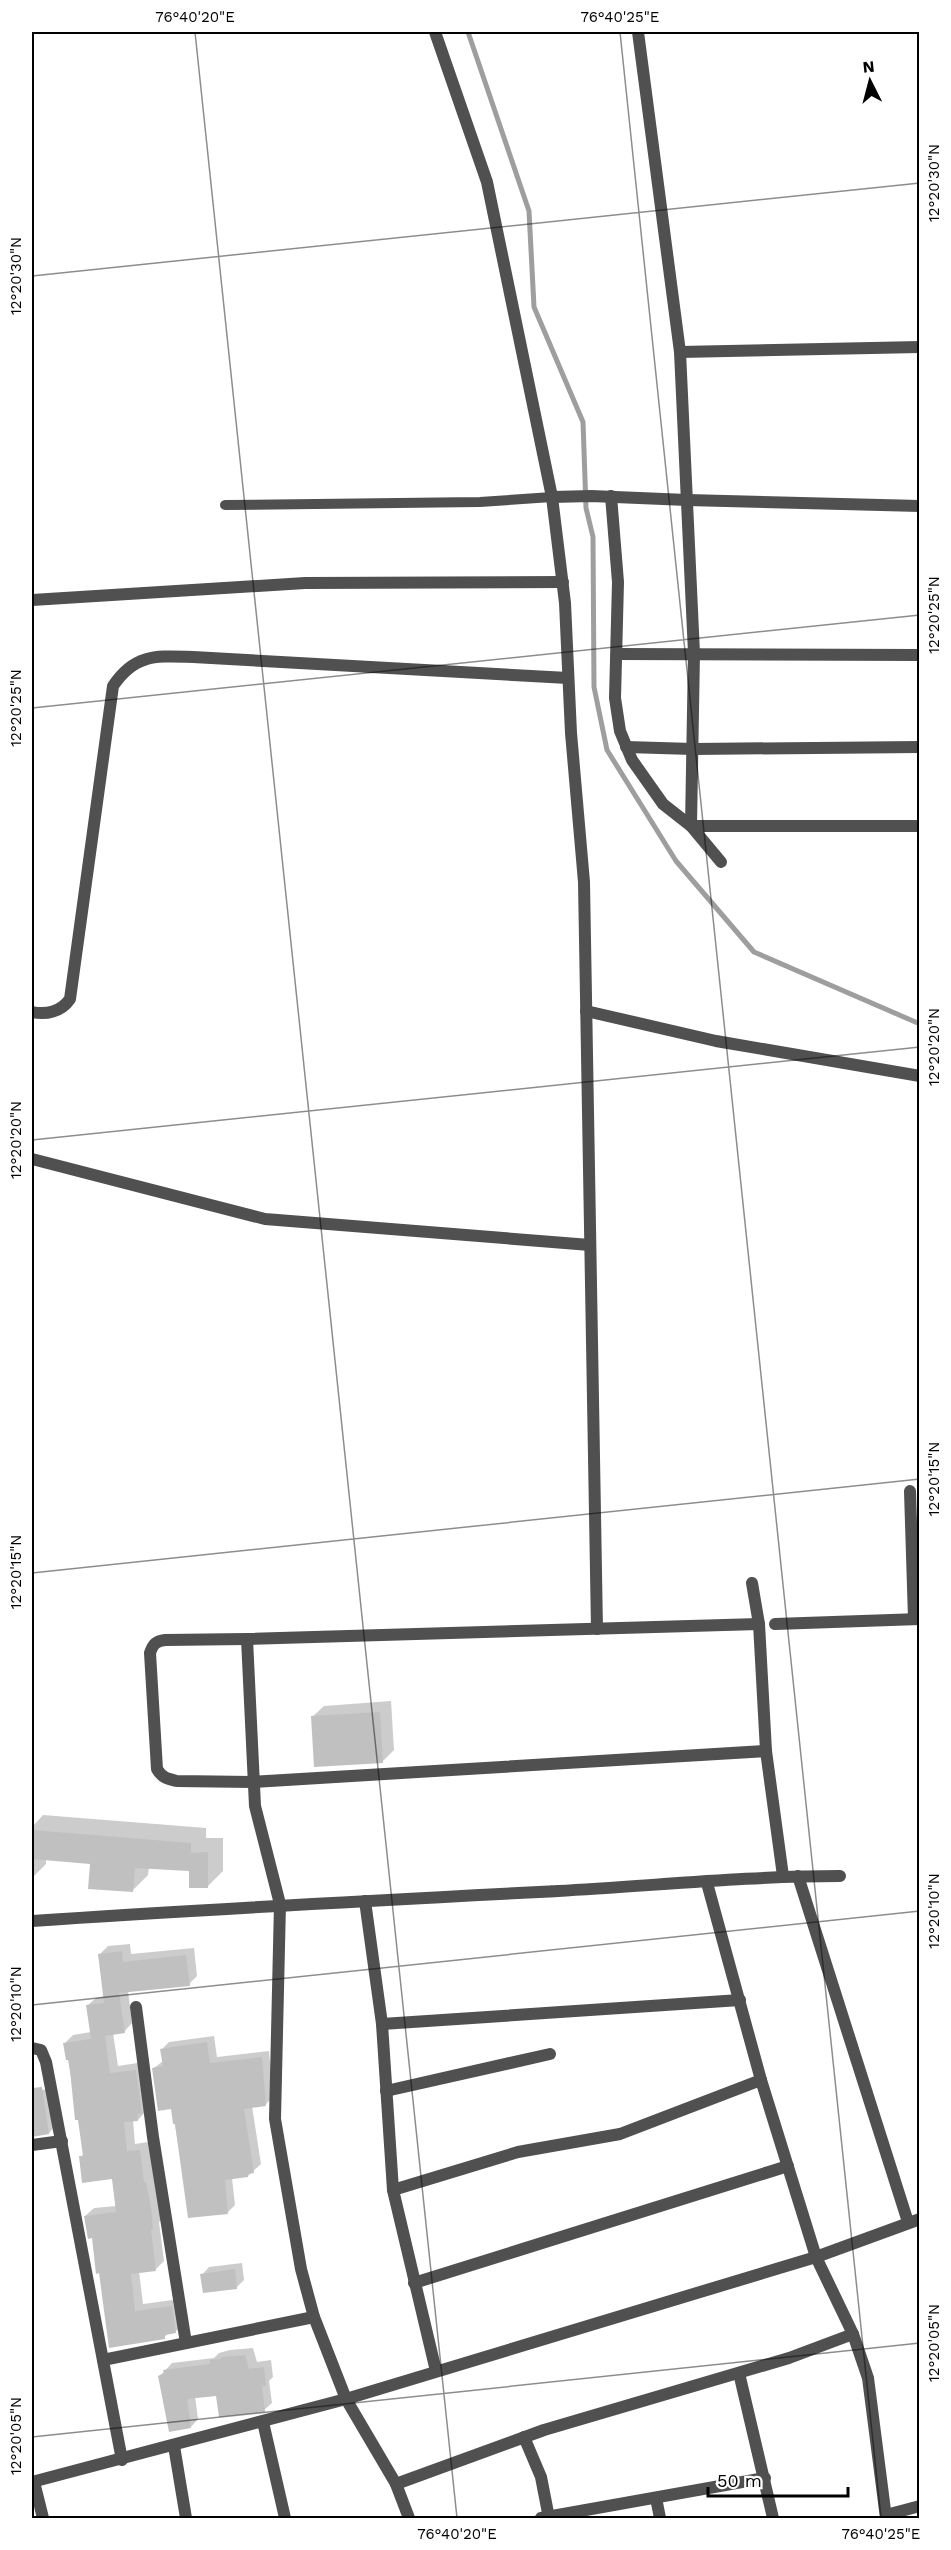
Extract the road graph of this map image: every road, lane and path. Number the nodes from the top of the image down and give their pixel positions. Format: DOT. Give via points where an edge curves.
graph roads {
  1 [pos="435,32"];
  2 [pos="638,32"];
  3 [pos="920,347"];
  4 [pos="680,352"];
  5 [pos="611,496"];
  6 [pos="552,497"];
  7 [pos="687,500"];
  8 [pos="225,505"];
  9 [pos="920,506"];
  10 [pos="563,582"];
  11 [pos="32,600"];
  12 [pos="694,653"];
  13 [pos="617,654"];
  14 [pos="920,655"];
  15 [pos="568,678"];
  16 [pos="626,747"];
  17 [pos="920,747"];
  18 [pos="693,749"];
  19 [pos="691,826"];
  20 [pos="920,826"];
  21 [pos="721,862"];
  22 [pos="586,1011"];
  23 [pos="32,1012"];
  24 [pos="920,1076"];
  25 [pos="32,1159"];
  26 [pos="590,1245"];
  27 [pos="910,1491"];
  28 [pos="752,1583"];
  29 [pos="917,1619"];
  30 [pos="759,1624"];
  31 [pos="775,1624"];
  32 [pos="597,1629"];
  33 [pos="247,1640"];
  34 [pos="766,1751"];
  35 [pos="252,1782"];
  36 [pos="783,1876"];
  37 [pos="798,1876"];
  38 [pos="840,1876"];
  39 [pos="707,1883"];
  40 [pos="365,1901"];
  41 [pos="280,1904"];
  42 [pos="32,1921"];
  43 [pos="740,2001"];
  44 [pos="135,2007"];
  45 [pos="382,2024"];
  46 [pos="32,2049"];
  47 [pos="550,2054"];
  48 [pos="761,2080"];
  49 [pos="386,2091"];
  50 [pos="62,2141"];
  51 [pos="32,2145"];
  52 [pos="788,2166"];
  53 [pos="393,2190"];
  54 [pos="914,2221"];
  55 [pos="816,2257"];
  56 [pos="414,2283"];
  57 [pos="314,2318"];
  58 [pos="854,2334"];
  59 [pos="186,2343"];
  60 [pos="103,2360"];
  61 [pos="436,2371"];
  62 [pos="739,2373"];
  63 [pos="346,2399"];
  64 [pos="263,2422"];
  65 [pos="524,2437"];
  66 [pos="174,2446"];
  67 [pos="122,2460"];
  68 [pos="765,2478"];
  69 [pos="33,2482"];
  70 [pos="396,2484"];
  71 [pos="656,2498"];
  72 [pos="920,2506"];
  73 [pos="886,2517"];
  74 [pos="43,2518"];
  75 [pos="186,2518"];
  76 [pos="285,2518"];
  77 [pos="409,2518"];
  78 [pos="546,2518"];
  79 [pos="660,2518"];
  80 [pos="773,2518"];
  1 -- 6 [label="street" via="487,182"];
  2 -- 4 [label="street"];
  3 -- 4 [label="street"];
  4 -- 7 [label="street"];
  5 -- 6 [label="street"];
  5 -- 7 [label="street"];
  5 -- 13 [label="street" via="618,582"];
  6 -- 8 [label="lane" via="480,502"];
  6 -- 10 [label="street"];
  7 -- 9 [label="street"];
  7 -- 12 [label="street"];
  10 -- 11 [label="street" via="305,583"];
  10 -- 15 [label="street"];
  12 -- 13 [label="street"];
  12 -- 14 [label="street"];
  12 -- 18 [label="street"];
  13 -- 16 [label="street" via="615,698"];
  15 -- 22 [label="street" via="584,882"];
  15 -- 23 [label="street" via="193,657 158,656 137,661 123,671 113,686 70,999 51,1012"];
  16 -- 18 [label="street"];
  16 -- 19 [label="street" via="663,804"];
  17 -- 18 [label="street"];
  18 -- 19 [label="street"];
  19 -- 20 [label="street"];
  19 -- 21 [label="street"];
  22 -- 24 [label="street" via="716,1041"];
  22 -- 26 [label="street"];
  25 -- 26 [label="street" via="265,1219"];
  26 -- 32 [label="street"];
  27 -- 29 [label="street"];
  28 -- 30 [label="street"];
  29 -- 31 [label="street"];
  30 -- 32 [label="street"];
  30 -- 34 [label="street"];
  32 -- 33 [label="street"];
  33 -- 35 [label="street"];
  33 -- 35 [label="street" via="157,1641 150,1653 160,1775 177,1781"];
  34 -- 35 [label="street"];
  34 -- 36 [label="street"];
  35 -- 41 [label="street"];
  36 -- 37 [label="street"];
  36 -- 39 [label="street"];
  37 -- 38 [label="street"];
  37 -- 54 [label="street"];
  39 -- 40 [label="street"];
  39 -- 43 [label="street"];
  40 -- 41 [label="street"];
  40 -- 45 [label="street"];
  41 -- 42 [label="street"];
  41 -- 57 [label="street" via="274,2119 301,2269"];
  43 -- 45 [label="street"];
  43 -- 48 [label="street"];
  44 -- 59 [label="street"];
  45 -- 49 [label="street"];
  46 -- 50 [label="street" via="41,2050 46,2062"];
  47 -- 49 [label="street"];
  48 -- 52 [label="street"];
  48 -- 53 [label="street" via="621,2134 518,2152"];
  49 -- 53 [label="street"];
  50 -- 51 [label="street"];
  50 -- 60 [label="street"];
  52 -- 55 [label="street"];
  52 -- 56 [label="street"];
  53 -- 56 [label="street"];
  54 -- 55 [label="street"];
  55 -- 58 [label="street"];
  55 -- 61 [label="street"];
  56 -- 61 [label="street"];
  57 -- 59 [label="street"];
  57 -- 63 [label="street"];
  58 -- 62 [label="street"];
  58 -- 73 [label="street" via="868,2378"];
  59 -- 60 [label="street"];
  60 -- 67 [label="street"];
  61 -- 63 [label="street"];
  62 -- 65 [label="street"];
  62 -- 68 [label="street"];
  63 -- 64 [label="street"];
  63 -- 70 [label="street"];
  64 -- 66 [label="street"];
  64 -- 76 [label="street"];
  65 -- 70 [label="street"];
  65 -- 78 [label="street" via="541,2477"];
  66 -- 67 [label="street"];
  66 -- 75 [label="street"];
  67 -- 69 [label="street"];
  68 -- 71 [label="street"];
  68 -- 80 [label="street"];
  69 -- 74 [label="street"];
  70 -- 77 [label="street"];
  71 -- 78 [label="street"];
  71 -- 79 [label="street"];
  72 -- 73 [label="street"];
}
